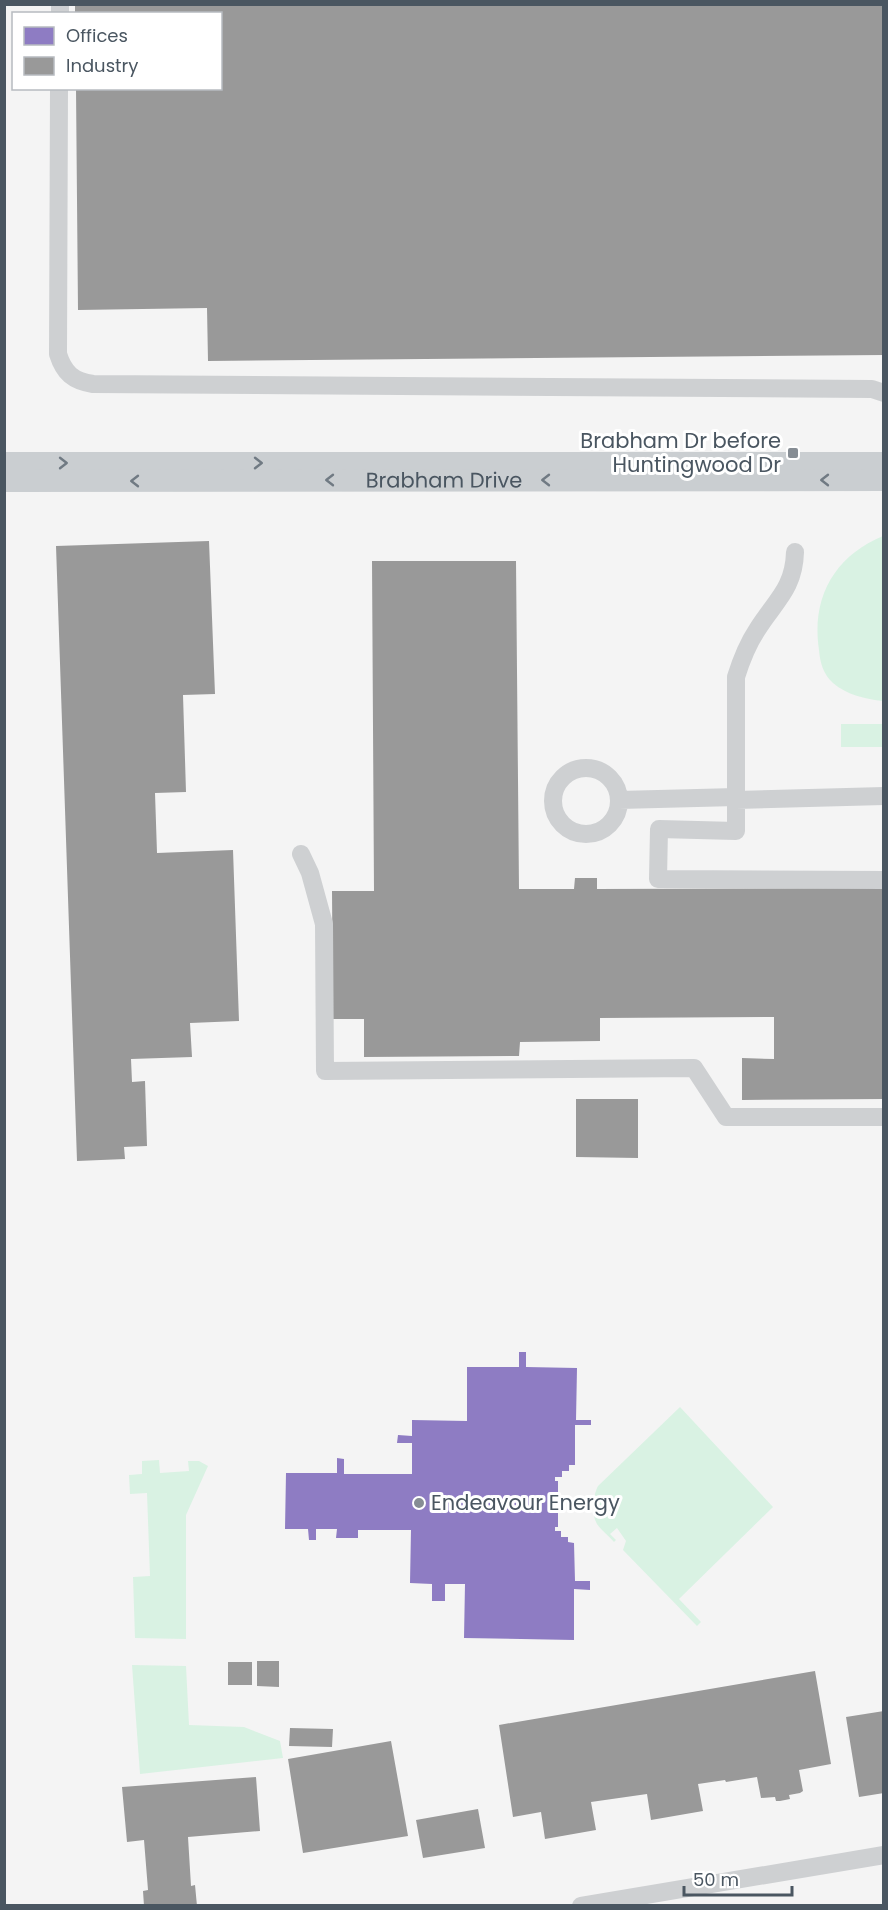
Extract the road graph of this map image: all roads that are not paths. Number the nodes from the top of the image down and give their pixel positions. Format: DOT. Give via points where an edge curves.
graph roads {
  1 [pos="59,90"];
  2 [pos="884,393"];
  3 [pos="4,463"];
  4 [pos="884,463"];
  5 [pos="884,480"];
  6 [pos="4,481"];
  7 [pos="795,552"];
  8 [pos="884,788"];
  9 [pos="736,795"];
  10 [pos="884,796"];
  11 [pos="619,800"];
  12 [pos="301,854"];
  13 [pos="884,880"];
  14 [pos="884,1117"];
  15 [pos="884,1855"];
  16 [pos="581,1905"];
  1 -- 2 [label="street" via="58,354 66,373 80,382 872,389"];
  3 -- 4 [label="main road, Brabham Drive, one-way"];
  5 -- 6 [label="main road, Brabham Drive, one-way"];
  7 -- 9 [label="street" via="789,583 757,630 736,677"];
  8 -- 9 [label="street"];
  9 -- 10 [label="street"];
  9 -- 11 [label="street"];
  9 -- 13 [label="street" via="736,831 659,829 658,879"];
  12 -- 14 [label="street" via="324,924 326,1071 694,1068 726,1117"];
  15 -- 16 [label="street"];
}
